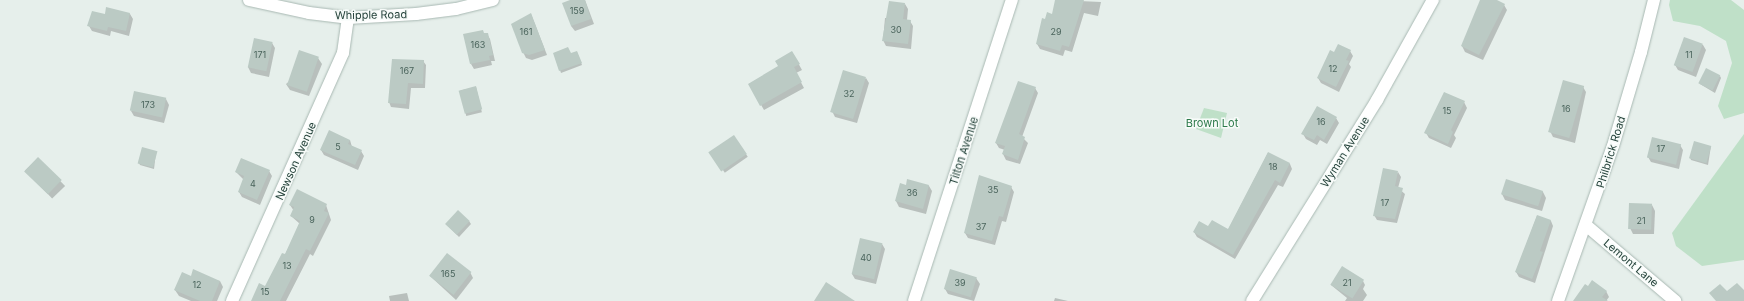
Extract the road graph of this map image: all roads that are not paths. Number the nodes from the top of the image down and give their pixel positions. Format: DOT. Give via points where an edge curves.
graph roads {
  1 [pos="249,0"];
  2 [pos="493,0"];
  3 [pos="1012,0"];
  4 [pos="1433,0"];
  5 [pos="1654,0"];
  6 [pos="348,18"];
  7 [pos="1586,226"];
  8 [pos="232,301"];
  9 [pos="914,301"];
  10 [pos="1252,301"];
  11 [pos="1558,301"];
  12 [pos="1675,301"];
  1 -- 6 [label="street, Whipple Road"];
  2 -- 6 [label="street, Whipple Road" via="456,9 416,14"];
  3 -- 9 [label="street, Tilton Avenue"];
  4 -- 10 [label="street, Wyman Avenue" via="1369,113"];
  5 -- 7 [label="street, Philbrick Road" via="1639,59"];
  6 -- 8 [label="street, Newson Avenue" via="343,53"];
  7 -- 11 [label="street, Philbrick Road"];
  7 -- 12 [label="street, Lemont Lane"];
}
